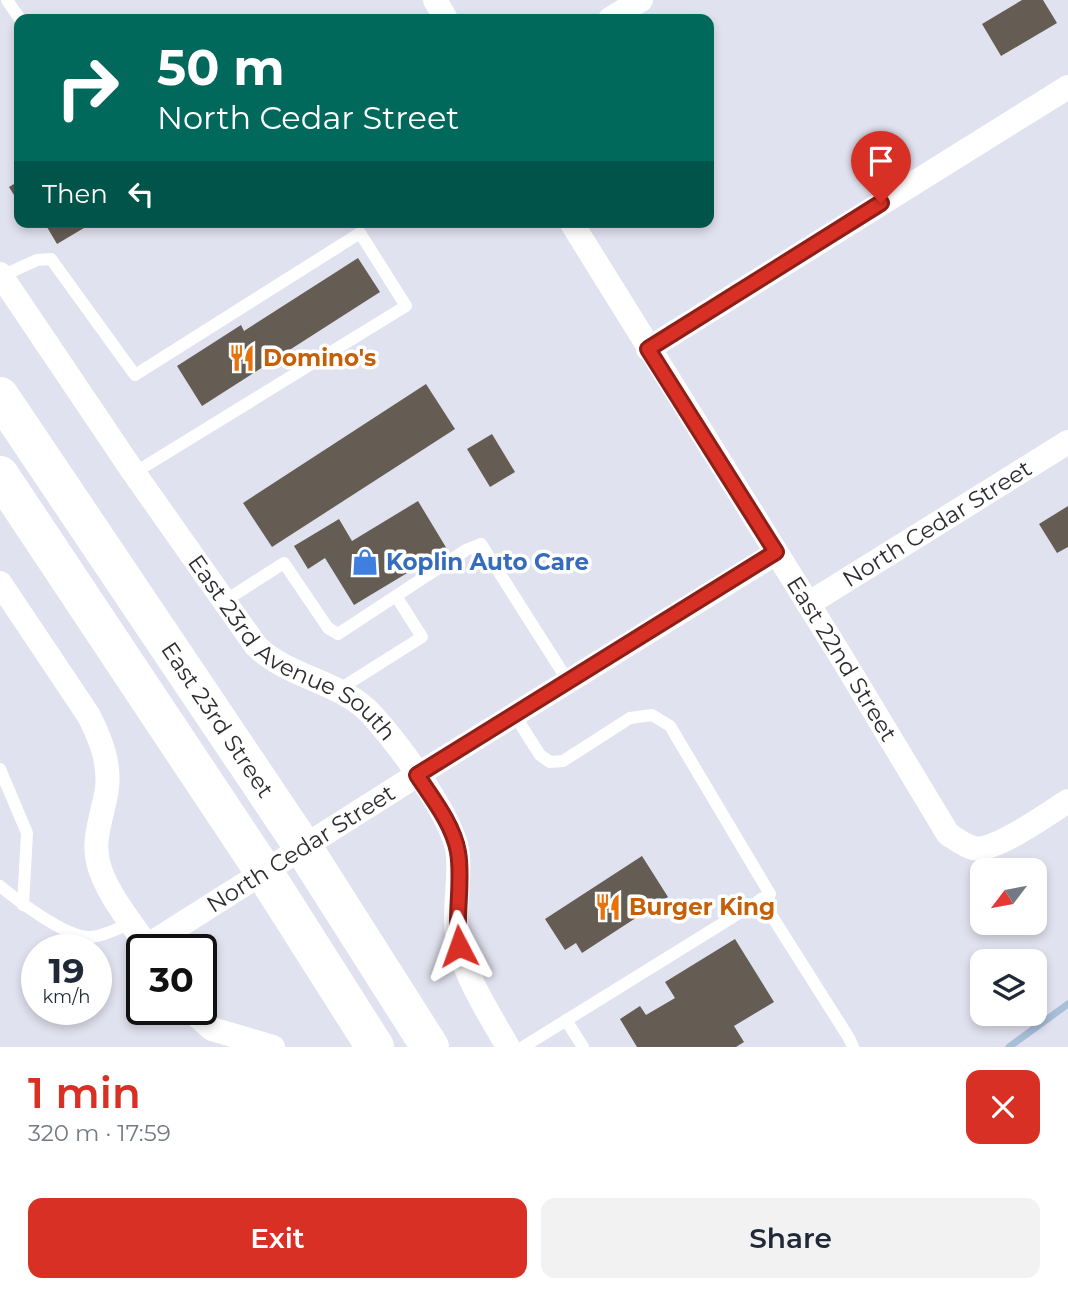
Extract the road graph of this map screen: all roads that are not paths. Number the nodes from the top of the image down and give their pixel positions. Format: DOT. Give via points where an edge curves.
graph roads {
  1 [pos="641,0"];
  2 [pos="618,14"];
  3 [pos="1068,87"];
  4 [pos="574,228"];
  5 [pos="1,275"];
  6 [pos="648,349"];
  7 [pos="0,396"];
  8 [pos="1068,442"];
  9 [pos="134,473"];
  10 [pos="0,475"];
  11 [pos="776,552"];
  12 [pos="0,583"];
  13 [pos="396,596"];
  14 [pos="223,602"];
  15 [pos="808,604"];
  16 [pos="568,681"];
  17 [pos="338,690"];
  18 [pos="514,714"];
  19 [pos="0,769"];
  20 [pos="417,775"];
  21 [pos="1068,800"];
  22 [pos="303,847"];
  23 [pos="264,872"];
  24 [pos="0,886"];
  25 [pos="761,899"];
  26 [pos="23,905"];
  27 [pos="132,923"];
  28 [pos="139,934"];
  29 [pos="169,934"];
  30 [pos="566,1020"];
  31 [pos="214,1039"];
  32 [pos="273,1047"];
  33 [pos="375,1047"];
  34 [pos="430,1047"];
  35 [pos="508,1047"];
  36 [pos="523,1047"];
  37 [pos="583,1047"];
  38 [pos="853,1047"];
  1 -- 2 [label="street"];
  3 -- 6 [label="street"];
  4 -- 6 [label="street, East 22nd Street"];
  5 -- 9 [label="street, East 23rd Avenue South"];
  5 -- 9 [label="lane" via="51,258 135,374 360,233 406,306"];
  6 -- 11 [label="street, East 22nd Street"];
  7 -- 22 [label="main road, East 23rd Street"];
  8 -- 15 [label="street, North Cedar Street"];
  9 -- 14 [label="street, East 23rd Avenue South"];
  10 -- 23 [label="main road, East 23rd Street"];
  11 -- 15 [label="street, East 22nd Street"];
  11 -- 16 [label="street, North Cedar Street"];
  12 -- 27 [label="street" via="99,735 107,784 98,829 98,863"];
  13 -- 14 [label="lane" via="338,634 328,628 284,563"];
  13 -- 16 [label="lane" via="481,544"];
  13 -- 17 [label="lane" via="422,637"];
  14 -- 17 [label="street, East 23rd Avenue South" via="269,658"];
  15 -- 21 [label="street, East 22nd Street" via="948,834 973,848 983,848"];
  16 -- 18 [label="street, North Cedar Street"];
  17 -- 20 [label="street, East 23rd Avenue South" via="374,716"];
  18 -- 20 [label="street, North Cedar Street"];
  18 -- 25 [label="lane" via="540,755 550,762 563,761 630,718 652,715 670,726 770,894"];
  19 -- 26 [label="lane" via="27,833"];
  20 -- 22 [label="street, North Cedar Street"];
  20 -- 35 [label="street, East 23rd Avenue South" via="453,837 458,853 459,946 472,981"];
  22 -- 23 [label="street, North Cedar Street"];
  22 -- 34 [label="main road, East 23rd Street"];
  23 -- 29 [label="street, North Cedar Street"];
  23 -- 33 [label="main road, East 23rd Street"];
  24 -- 26 [label="lane"];
  25 -- 30 [label="lane"];
  25 -- 38 [label="lane"];
  26 -- 27 [label="lane" via="90,938"];
  27 -- 28 [label="street"];
  30 -- 36 [label="lane"];
  30 -- 37 [label="lane"];
  31 -- 32 [label="street"];
}
